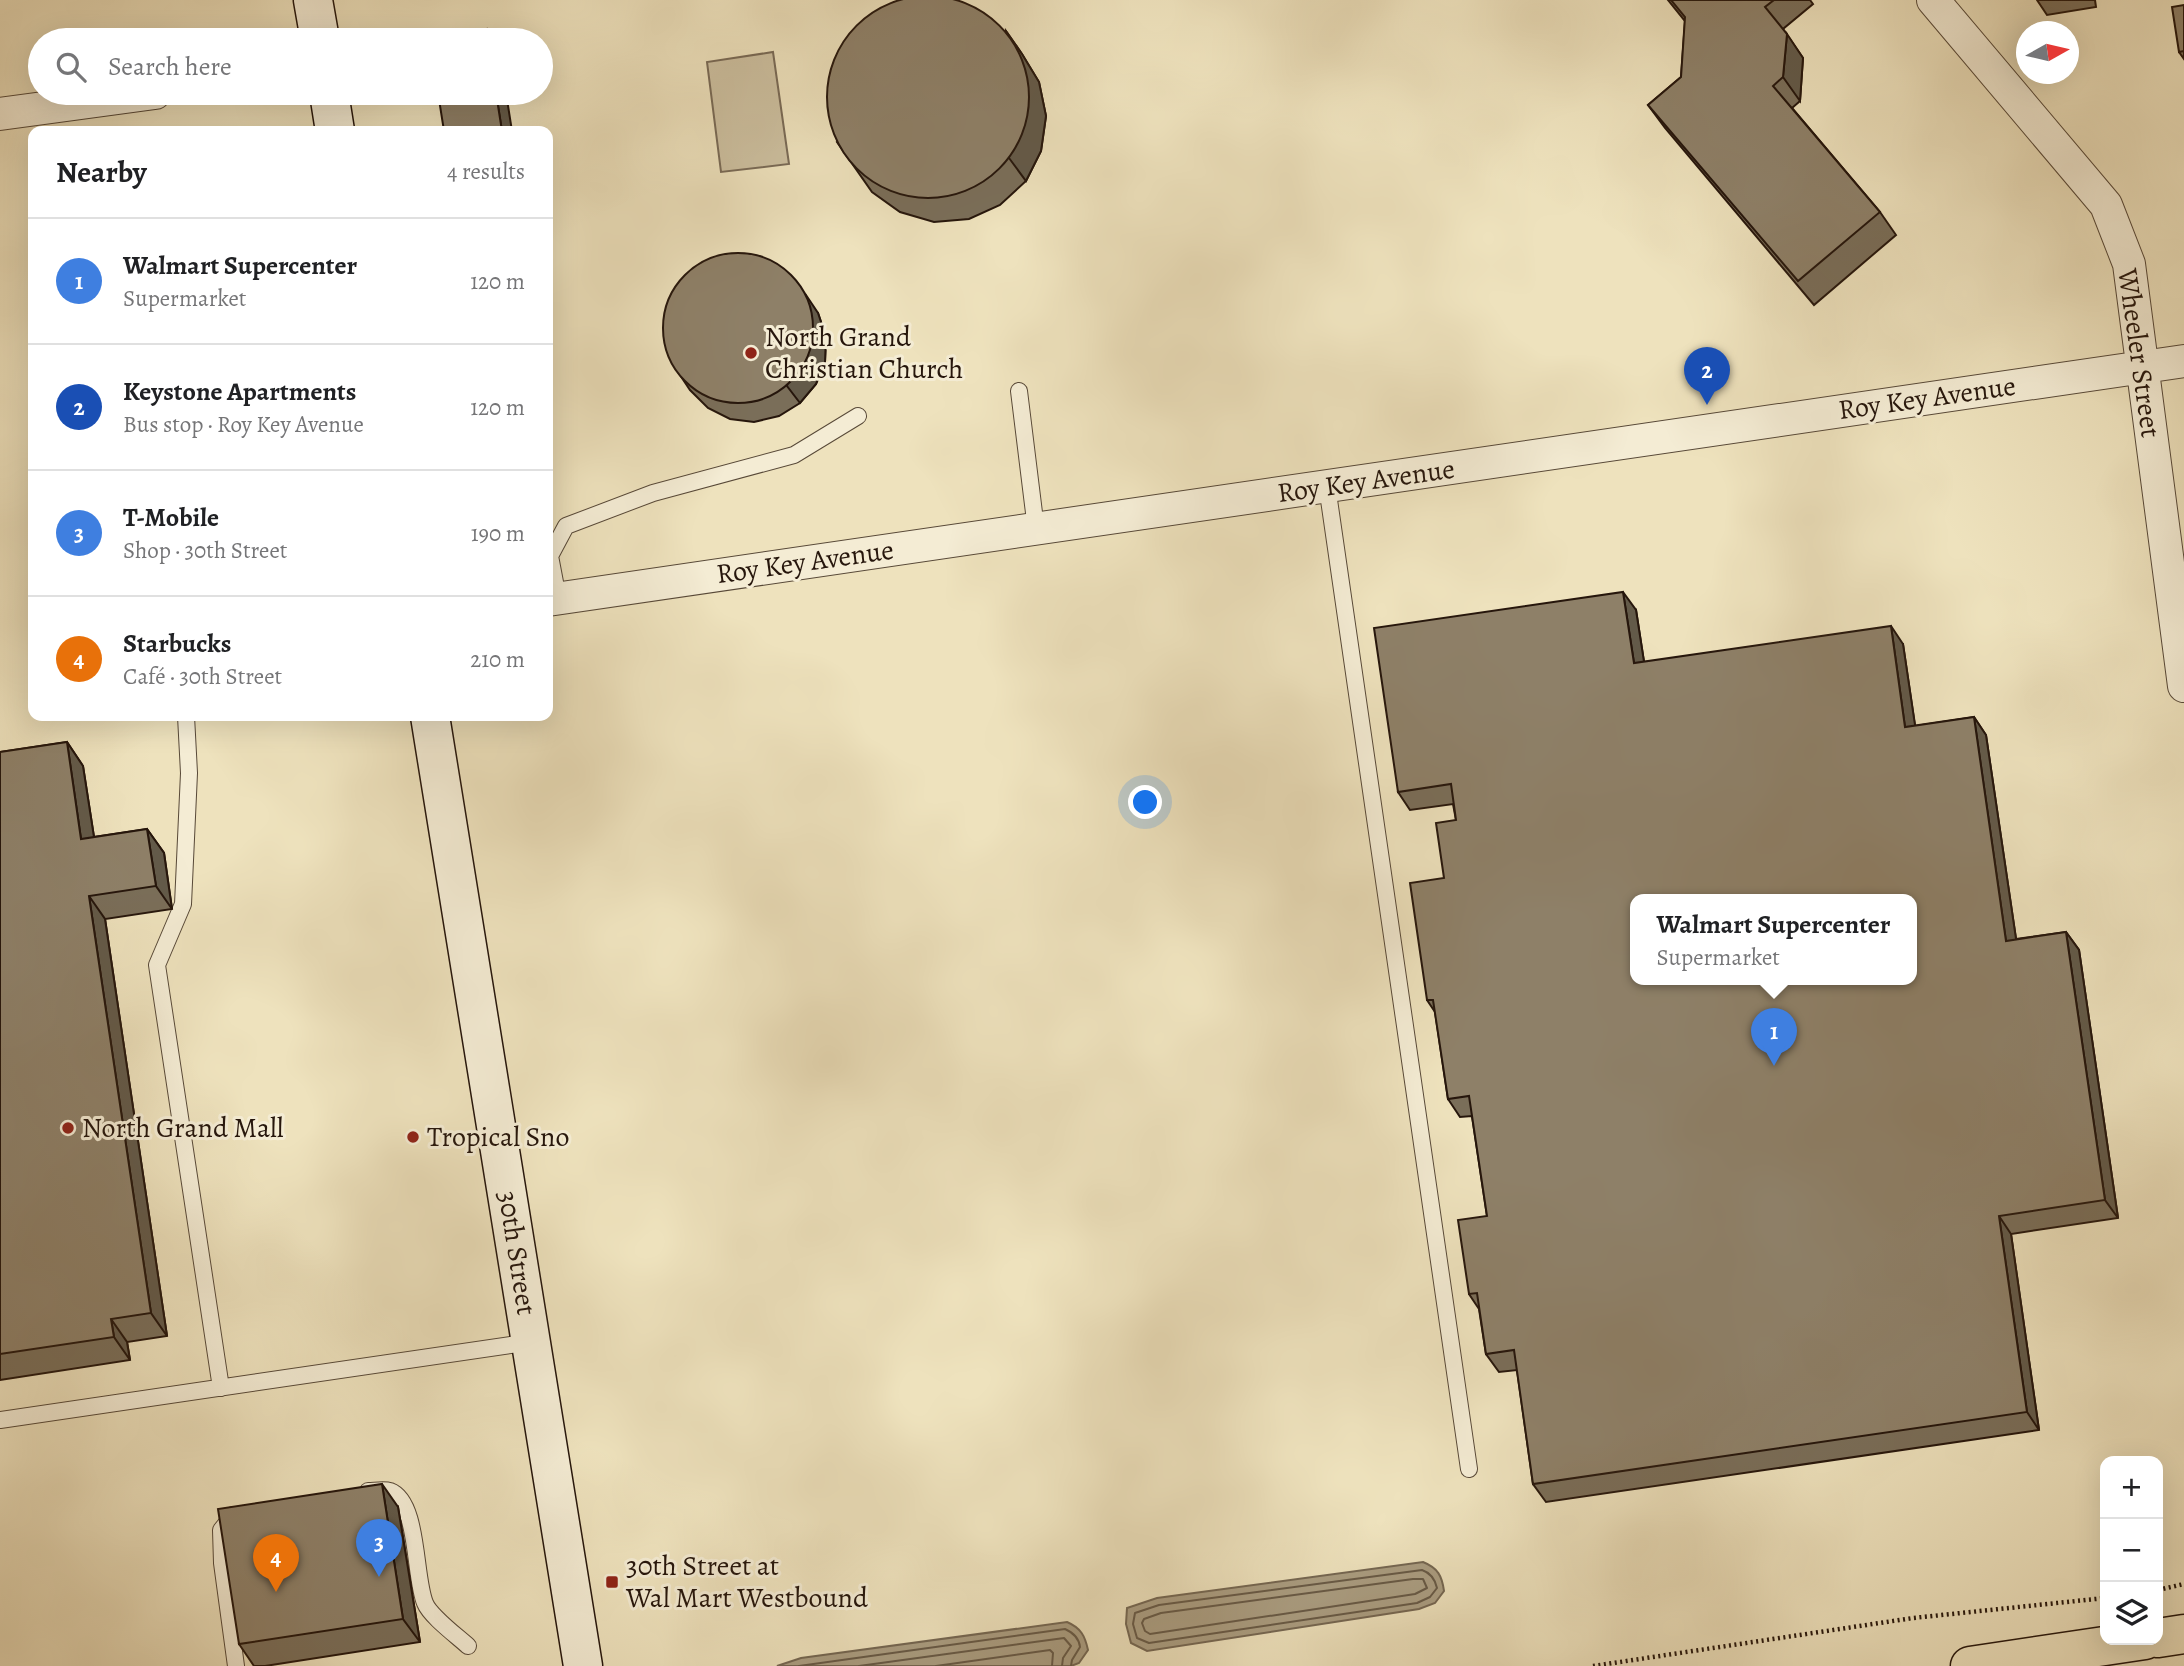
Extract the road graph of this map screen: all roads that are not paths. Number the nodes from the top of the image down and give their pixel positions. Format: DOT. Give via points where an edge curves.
graph roads {
  1 [pos="313,0"];
  2 [pos="1933,0"];
  3 [pos="318,28"];
  4 [pos="66,105"];
  5 [pos="330,105"];
  6 [pos="0,114"];
  7 [pos="334,126"];
  8 [pos="2184,360"];
  9 [pos="2141,367"];
  10 [pos="1019,391"];
  11 [pos="858,416"];
  12 [pos="1327,486"];
  13 [pos="1036,529"];
  14 [pos="553,550"];
  15 [pos="553,599"];
  16 [pos="2184,687"];
  17 [pos="186,721"];
  18 [pos="431,721"];
  19 [pos="531,1342"];
  20 [pos="221,1388"];
  21 [pos="0,1420"];
  22 [pos="1469,1469"];
  23 [pos="351,1493"];
  24 [pos="243,1511"];
  25 [pos="2184,1634"];
  26 [pos="2163,1637"];
  27 [pos="2111,1645"];
  28 [pos="468,1646"];
  29 [pos="236,1666"];
  30 [pos="583,1666"];
  31 [pos="1970,1666"];
  1 -- 3 [label="street"];
  2 -- 9 [label="street, Wheeler Street" via="2106,205 2129,264"];
  4 -- 6 [label="street"];
  5 -- 7 [label="street"];
  8 -- 9 [label="street, Roy Key Avenue"];
  9 -- 12 [label="street, Roy Key Avenue"];
  9 -- 16 [label="street, Wheeler Street"];
  10 -- 13 [label="lane"];
  11 -- 14 [label="lane" via="794,455 653,494 566,526"];
  12 -- 13 [label="street, Roy Key Avenue"];
  12 -- 22 [label="lane"];
  13 -- 15 [label="street, Roy Key Avenue"];
  17 -- 20 [label="lane" via="189,773 183,904 157,965"];
  18 -- 19 [label="street, 30th Street"];
  19 -- 20 [label="lane"];
  19 -- 30 [label="street, 30th Street"];
  20 -- 21 [label="lane"];
  23 -- 28 [label="lane" via="390,1491 404,1502 426,1607"];
  24 -- 29 [label="lane" via="231,1516 221,1530"];
  25 -- 26 [label="main road"];
  27 -- 31 [label="main road"];
}
